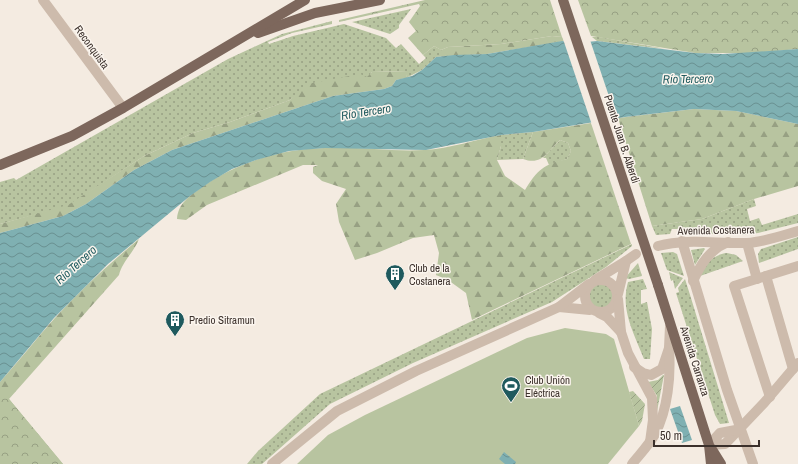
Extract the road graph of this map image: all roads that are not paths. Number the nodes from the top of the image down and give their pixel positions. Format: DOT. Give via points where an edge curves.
graph roads {
  1 [pos="43,0"];
  2 [pos="305,0"];
  3 [pos="563,0"];
  4 [pos="371,1"];
  5 [pos="217,53"];
  6 [pos="123,108"];
  7 [pos="0,165"];
  8 [pos="798,232"];
  9 [pos="682,241"];
  10 [pos="728,242"];
  11 [pos="747,243"];
  12 [pos="658,246"];
  13 [pos="636,254"];
  14 [pos="626,262"];
  15 [pos="797,269"];
  16 [pos="761,278"];
  17 [pos="693,281"];
  18 [pos="591,282"];
  19 [pos="658,285"];
  20 [pos="618,296"];
  21 [pos="559,307"];
  22 [pos="595,312"];
  23 [pos="670,324"];
  24 [pos="621,332"];
  25 [pos="669,348"];
  26 [pos="796,366"];
  27 [pos="634,367"];
  28 [pos="770,397"];
  29 [pos="741,428"];
  30 [pos="650,442"];
  31 [pos="709,445"];
  32 [pos="272,464"];
  33 [pos="632,464"];
  34 [pos="712,464"];
  35 [pos="721,464"];
  36 [pos="753,464"];
  1 -- 6 [label="street, Reconquista"];
  2 -- 5 [label="main road"];
  3 -- 19 [label="main road, Puente Juan B. Alberdi, bridge"];
  4 -- 5 [label="main road" via="322,11 284,23"];
  5 -- 6 [label="main road"];
  6 -- 7 [label="main road" via="72,136"];
  8 -- 11 [label="street, Avenida Costanera"];
  9 -- 10 [label="street, Avenida Costanera"];
  9 -- 12 [label="street, Avenida Costanera"];
  9 -- 17 [label="street"];
  10 -- 11 [label="street, Avenida Costanera"];
  10 -- 17 [label="street" via="718,246 708,255"];
  11 -- 16 [label="street"];
  13 -- 14 [label="street"];
  14 -- 18 [label="street"];
  14 -- 20 [label="street"];
  15 -- 16 [label="street"];
  16 -- 26 [label="street"];
  16 -- 28 [label="street" via="734,286"];
  17 -- 29 [label="street"];
  18 -- 20 [label="street" via="609,281"];
  18 -- 21 [label="street"];
  18 -- 22 [label="street" via="584,297"];
  19 -- 23 [label="main road, Avenida Carranza"];
  20 -- 22 [label="street" via="611,310"];
  20 -- 24 [label="street"];
  21 -- 22 [label="street"];
  21 -- 32 [label="street" via="416,371 337,411"];
  22 -- 24 [label="street" via="607,317"];
  23 -- 25 [label="street"];
  23 -- 31 [label="main road, Avenida Carranza"];
  24 -- 27 [label="street"];
  25 -- 27 [label="street" via="666,361 657,373 647,374"];
  25 -- 30 [label="street" via="670,368 663,410"];
  26 -- 28 [label="street"];
  27 -- 30 [label="street" via="652,398"];
  28 -- 29 [label="street"];
  29 -- 31 [label="street" via="720,433"];
  29 -- 36 [label="street"];
  30 -- 33 [label="street"];
  31 -- 34 [label="main road, Avenida Carranza"];
  31 -- 35 [label="main road, Avenida Carranza"];
}
